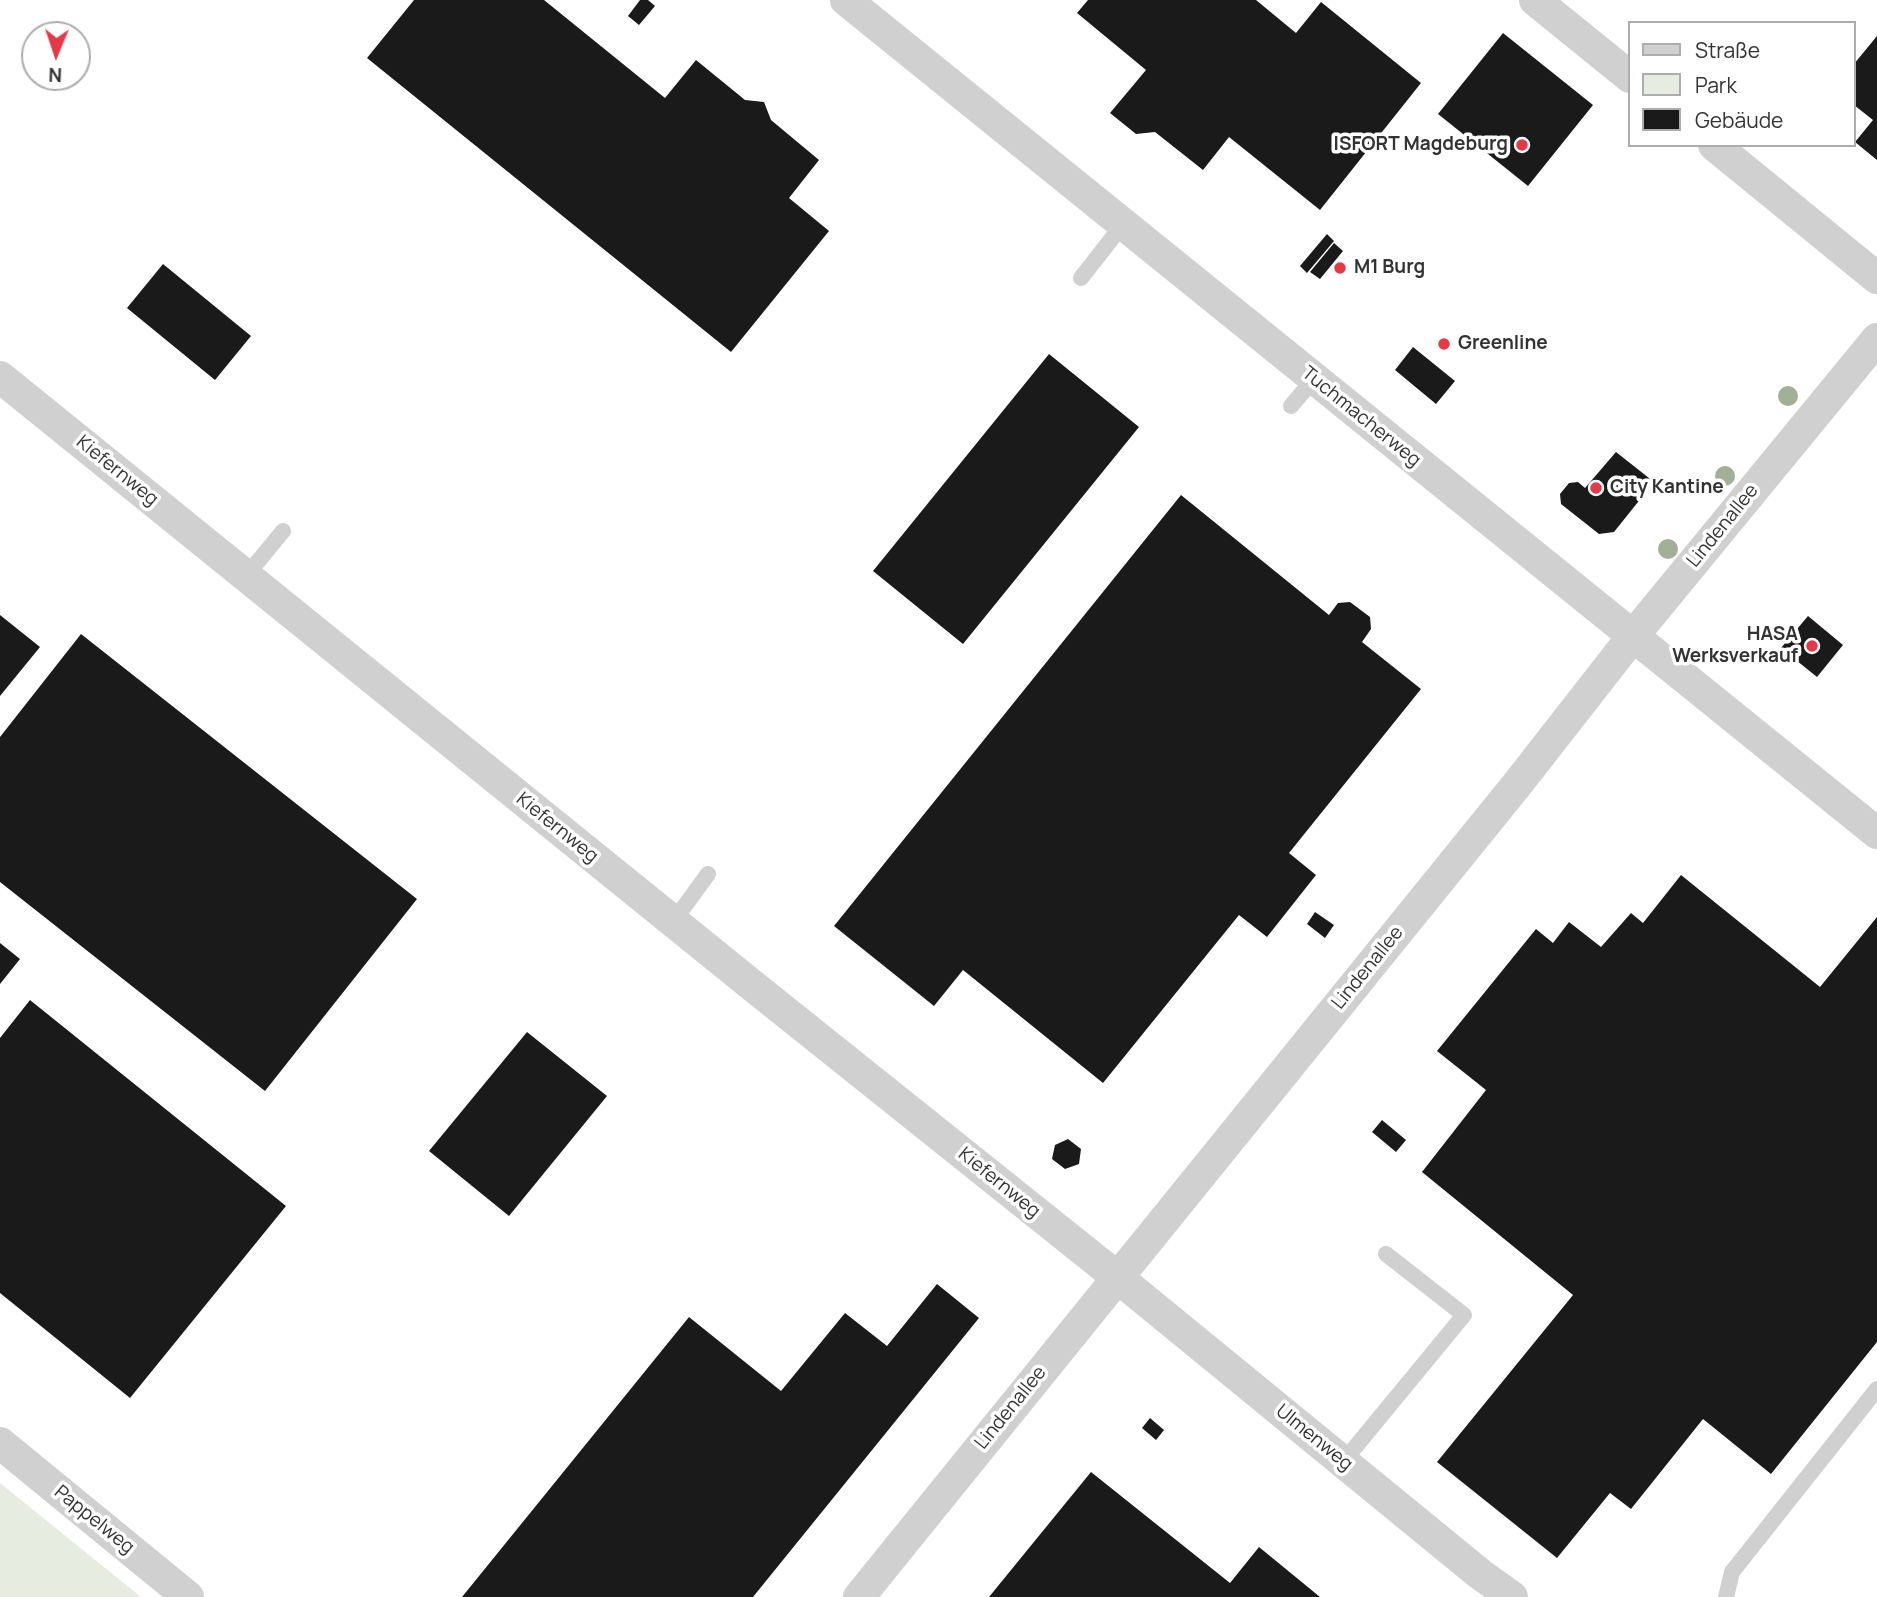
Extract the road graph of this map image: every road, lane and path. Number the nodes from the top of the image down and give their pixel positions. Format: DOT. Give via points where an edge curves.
graph roads {
  1 [pos="846,0"];
  2 [pos="1535,0"];
  3 [pos="1629,76"];
  4 [pos="1716,147"];
  5 [pos="1124,223"];
  6 [pos="1081,278"];
  7 [pos="1877,278"];
  8 [pos="1877,339"];
  9 [pos="0,377"];
  10 [pos="1313,380"];
  11 [pos="1291,406"];
  12 [pos="283,531"];
  13 [pos="246,576"];
  14 [pos="1633,636"];
  15 [pos="1877,833"];
  16 [pos="708,874"];
  17 [pos="673,922"];
  18 [pos="1386,1254"];
  19 [pos="1117,1277"];
  20 [pos="1877,1389"];
  21 [pos="0,1443"];
  22 [pos="1343,1462"];
  23 [pos="188,1597"];
  24 [pos="859,1597"];
  25 [pos="1512,1597"];
  26 [pos="1726,1597"];
  1 -- 5 [label="street, Tuchmacherweg"];
  2 -- 3 [label="street"];
  4 -- 7 [label="street"];
  5 -- 6 [label="lane"];
  5 -- 10 [label="street, Tuchmacherweg"];
  8 -- 14 [label="street, Lindenallee"];
  9 -- 13 [label="street, Kiefernweg"];
  10 -- 11 [label="lane"];
  10 -- 14 [label="street, Tuchmacherweg"];
  12 -- 13 [label="lane"];
  13 -- 17 [label="street, Kiefernweg"];
  14 -- 15 [label="street, Tuchmacherweg"];
  14 -- 19 [label="street, Lindenallee"];
  16 -- 17 [label="lane"];
  17 -- 19 [label="street, Kiefernweg"];
  18 -- 22 [label="lane" via="1464,1315"];
  19 -- 22 [label="street, Ulmenweg"];
  19 -- 24 [label="street, Lindenallee"];
  20 -- 26 [label="lane" via="1732,1572"];
  21 -- 23 [label="street, Pappelweg"];
  22 -- 25 [label="street, Ulmenweg"];
}
